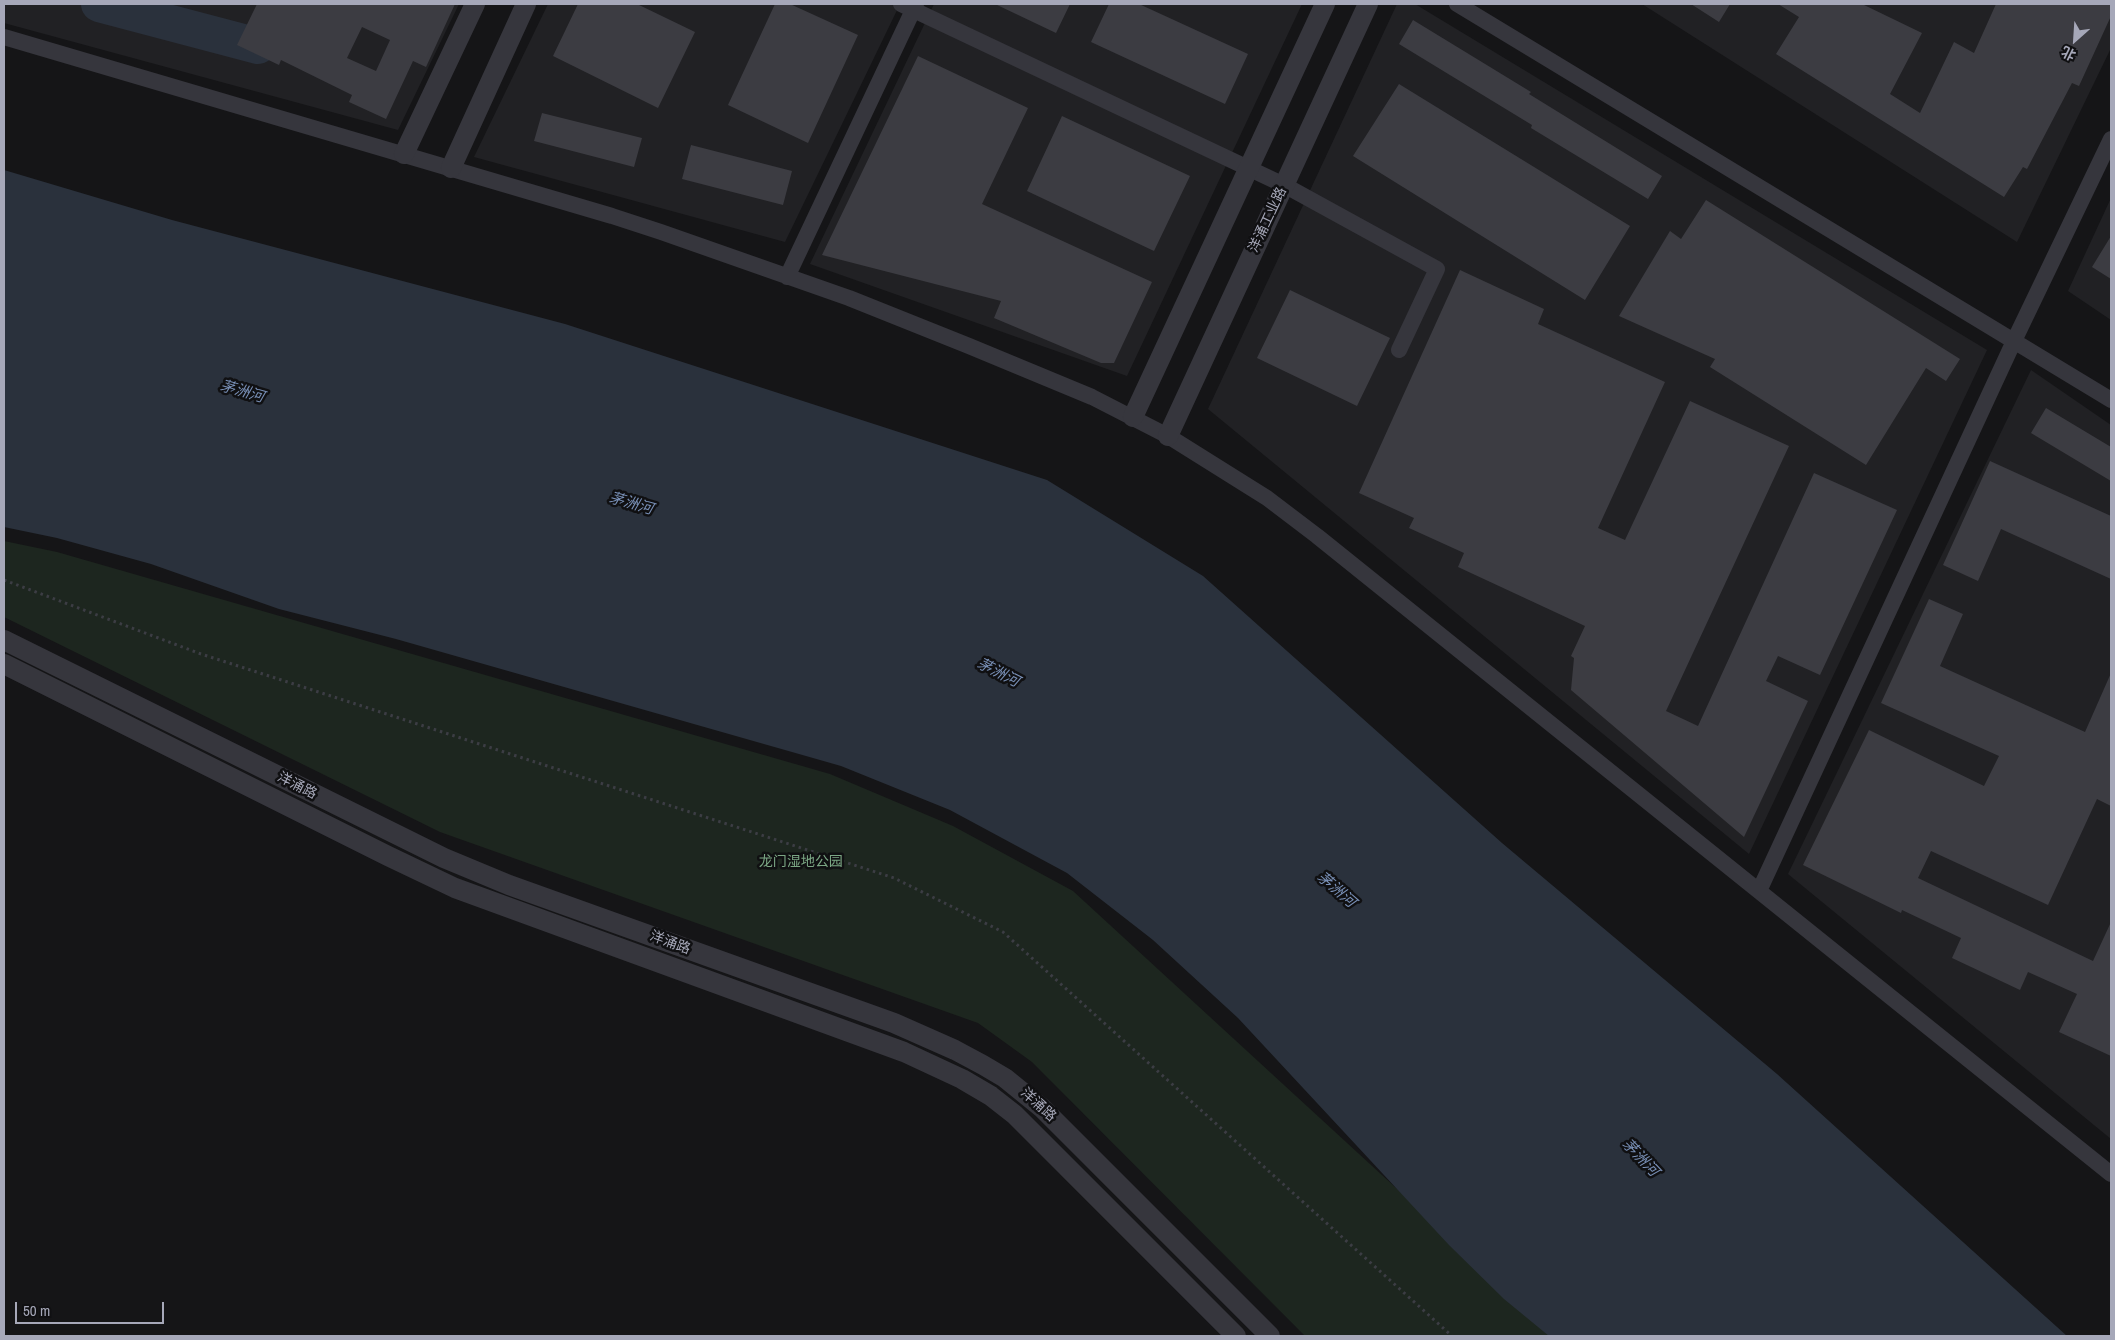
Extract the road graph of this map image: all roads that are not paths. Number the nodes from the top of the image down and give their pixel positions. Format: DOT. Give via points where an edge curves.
graph roads {
  1 [pos="475,4"];
  2 [pos="526,4"];
  3 [pos="1325,4"];
  4 [pos="1368,4"];
  5 [pos="1457,4"];
  6 [pos="910,6"];
  7 [pos="4,37"];
  8 [pos="2111,139"];
  9 [pos="404,154"];
  10 [pos="451,168"];
  11 [pos="1249,168"];
  12 [pos="1284,185"];
  13 [pos="788,277"];
  14 [pos="2014,341"];
  15 [pos="1399,350"];
  16 [pos="2111,400"];
  17 [pos="1133,417"];
  18 [pos="1168,436"];
  19 [pos="4,640"];
  20 [pos="4,664"];
  21 [pos="1758,891"];
  22 [pos="2111,1174"];
  23 [pos="1236,1336"];
  24 [pos="1270,1336"];
  1 -- 9 [label="street"];
  2 -- 10 [label="street"];
  3 -- 11 [label="street"];
  4 -- 12 [label="street, 洋涌工业路"];
  5 -- 14 [label="street"];
  6 -- 11 [label="street"];
  6 -- 13 [label="street"];
  7 -- 9 [label="street"];
  8 -- 14 [label="street"];
  9 -- 10 [label="street"];
  10 -- 13 [label="street" via="612,216"];
  11 -- 12 [label="street"];
  11 -- 17 [label="street"];
  12 -- 15 [label="street" via="1436,269"];
  12 -- 18 [label="street, 洋涌工业路"];
  13 -- 17 [label="street" via="970,346"];
  14 -- 16 [label="street"];
  14 -- 21 [label="street"];
  17 -- 18 [label="street"];
  18 -- 21 [label="street" via="1267,498 1317,536"];
  19 -- 24 [label="street, 洋涌路" via="397,836 509,886 894,1024 956,1050 1012,1083 1042,1108"];
  20 -- 23 [label="street, 洋涌路" via="455,888 904,1052 962,1079 1014,1114"];
  21 -- 22 [label="street"];
}
